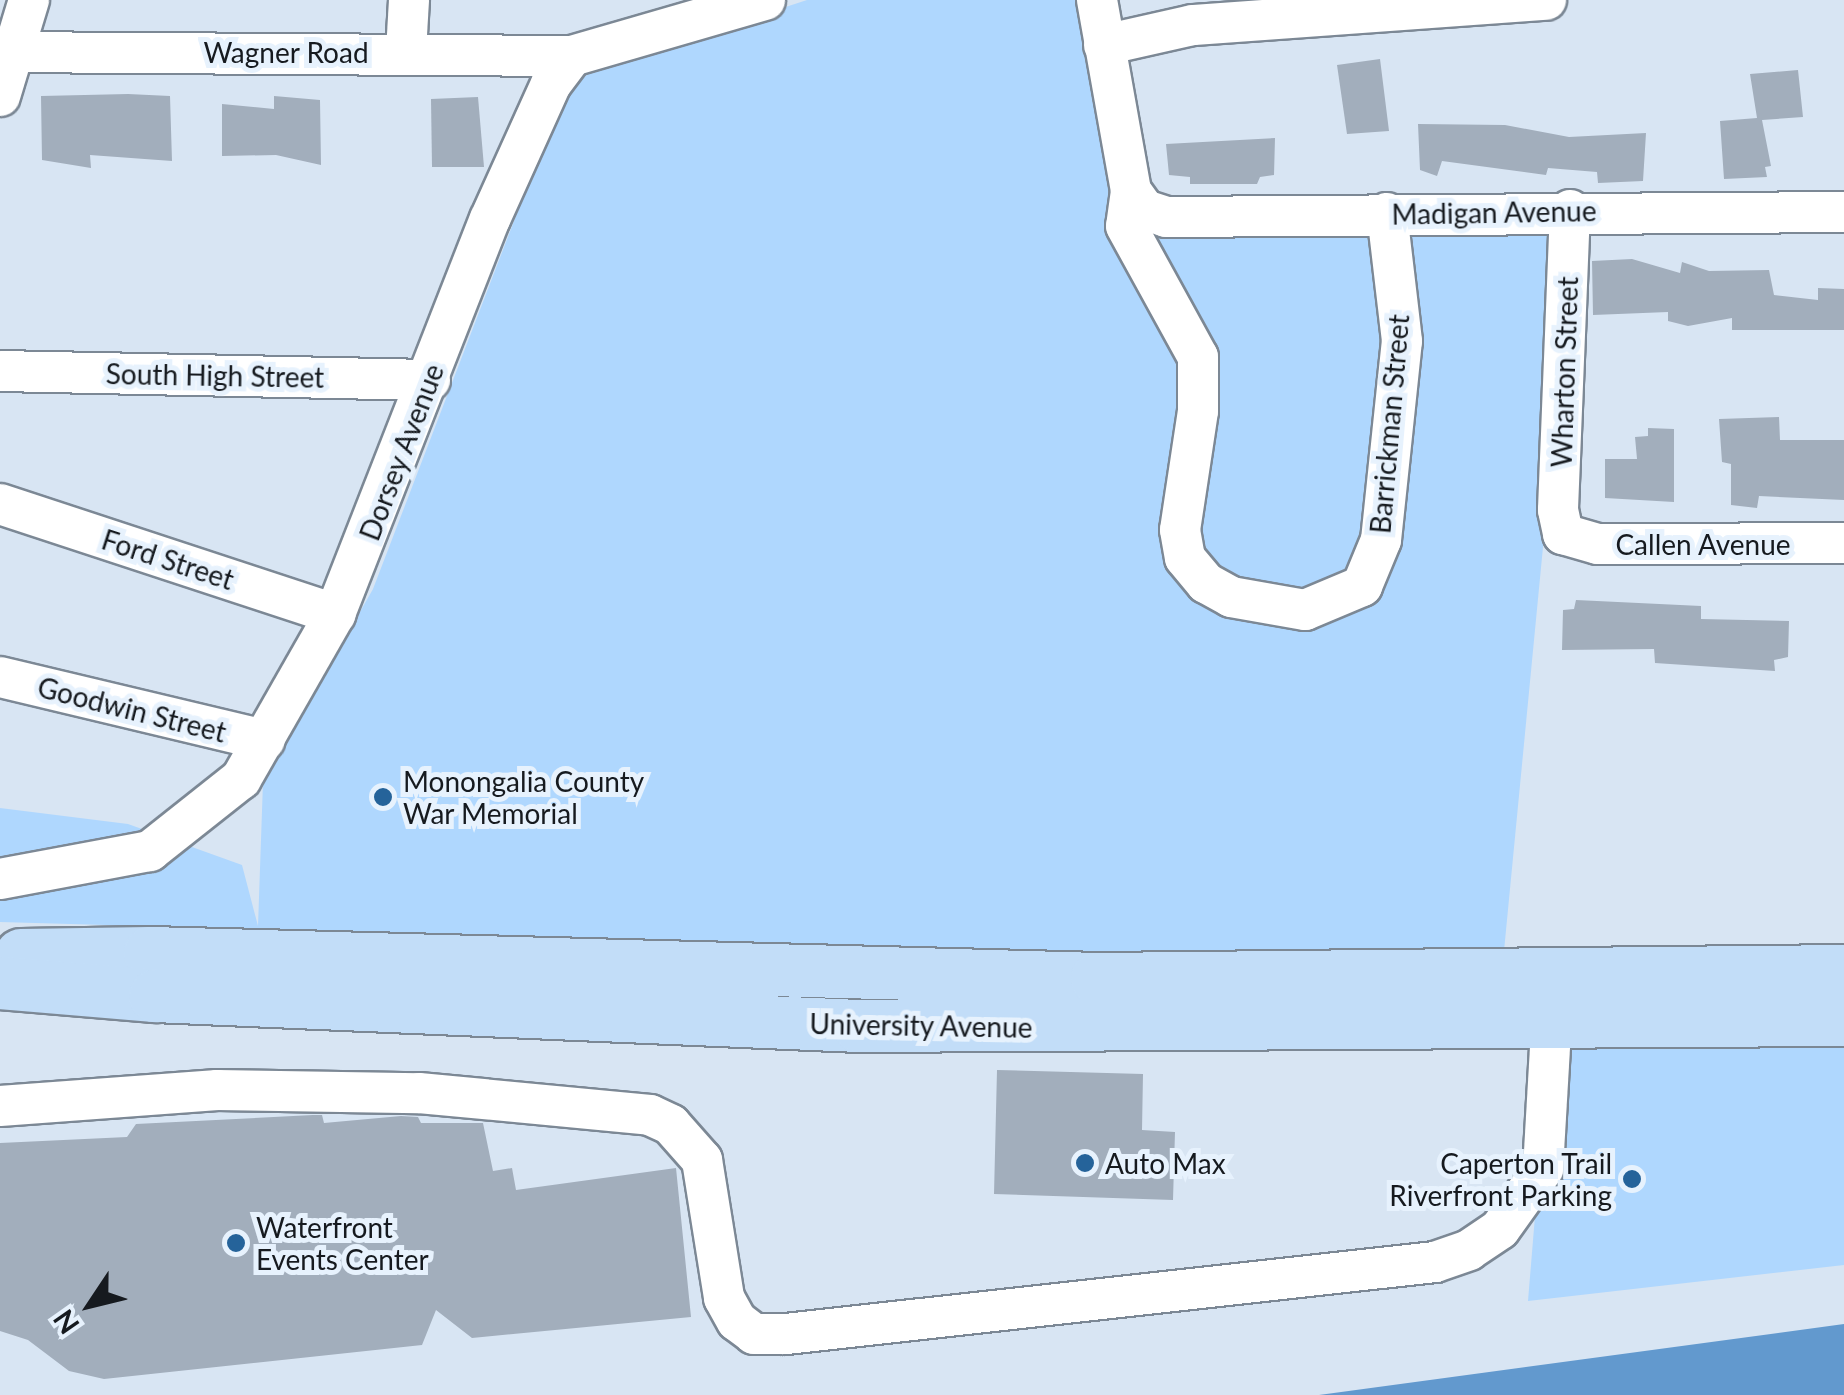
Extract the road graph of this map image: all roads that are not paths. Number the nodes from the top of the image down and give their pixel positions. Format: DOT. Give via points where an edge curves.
graph roads {
  1 [pos="29,0"];
  2 [pos="409,0"];
  3 [pos="765,0"];
  4 [pos="1097,0"];
  5 [pos="1546,0"];
  6 [pos="1104,45"];
  7 [pos="7,52"];
  8 [pos="406,52"];
  9 [pos="572,56"];
  10 [pos="0,96"];
  11 [pos="1138,200"];
  12 [pos="1570,210"];
  13 [pos="1844,212"];
  14 [pos="1387,213"];
  15 [pos="0,371"];
  16 [pos="430,380"];
  17 [pos="0,504"];
  18 [pos="1563,534"];
  19 [pos="1844,543"];
  20 [pos="335,614"];
  21 [pos="0,677"];
  22 [pos="265,740"];
  23 [pos="0,879"];
  24 [pos="0,956"];
  25 [pos="1844,971"];
  26 [pos="0,982"];
  27 [pos="1553,997"];
  28 [pos="1844,1020"];
  29 [pos="0,1106"];
  1 -- 7 [label="street"];
  2 -- 8 [label="street"];
  3 -- 9 [label="street"];
  4 -- 6 [label="street, Barrickman Street"];
  5 -- 6 [label="street" via="1193,25"];
  6 -- 11 [label="street, Barrickman Street"];
  7 -- 8 [label="street, Wagner Road"];
  7 -- 10 [label="street"];
  8 -- 9 [label="street, Wagner Road"];
  9 -- 16 [label="street, Dorsey Avenue" via="531,122"];
  11 -- 14 [label="street, Madigan Avenue" via="1166,217"];
  11 -- 14 [label="street, Barrickman Street" via="1126,226 1198,357 1198,410 1180,530 1185,558 1206,584 1231,597 1305,610 1362,586 1381,540 1402,341"];
  12 -- 13 [label="street, Madigan Avenue"];
  12 -- 14 [label="street, Madigan Avenue"];
  12 -- 18 [label="street, Wharton Street" via="1558,510"];
  15 -- 16 [label="street, South High Street"];
  16 -- 20 [label="street, Dorsey Avenue"];
  17 -- 20 [label="street, Ford Street"];
  18 -- 19 [label="street, Callen Avenue" via="1598,544"];
  20 -- 22 [label="street, Dorsey Avenue"];
  21 -- 22 [label="street, Goodwin Street"];
  22 -- 23 [label="street, Dorsey Avenue" via="241,779 150,851"];
  24 -- 27 [label="main road, University Avenue" via="150,953"];
  25 -- 27 [label="main road, University Avenue"];
  26 -- 27 [label="main road, University Avenue" via="155,996 858,1026"];
  27 -- 28 [label="main road, University Avenue"];
  27 -- 29 [label="street" via="1543,1169 1500,1229 1469,1250 1434,1262 786,1334 754,1334 737,1321 724,1298 702,1160 671,1125 650,1116 418,1093 235,1090"];
}
